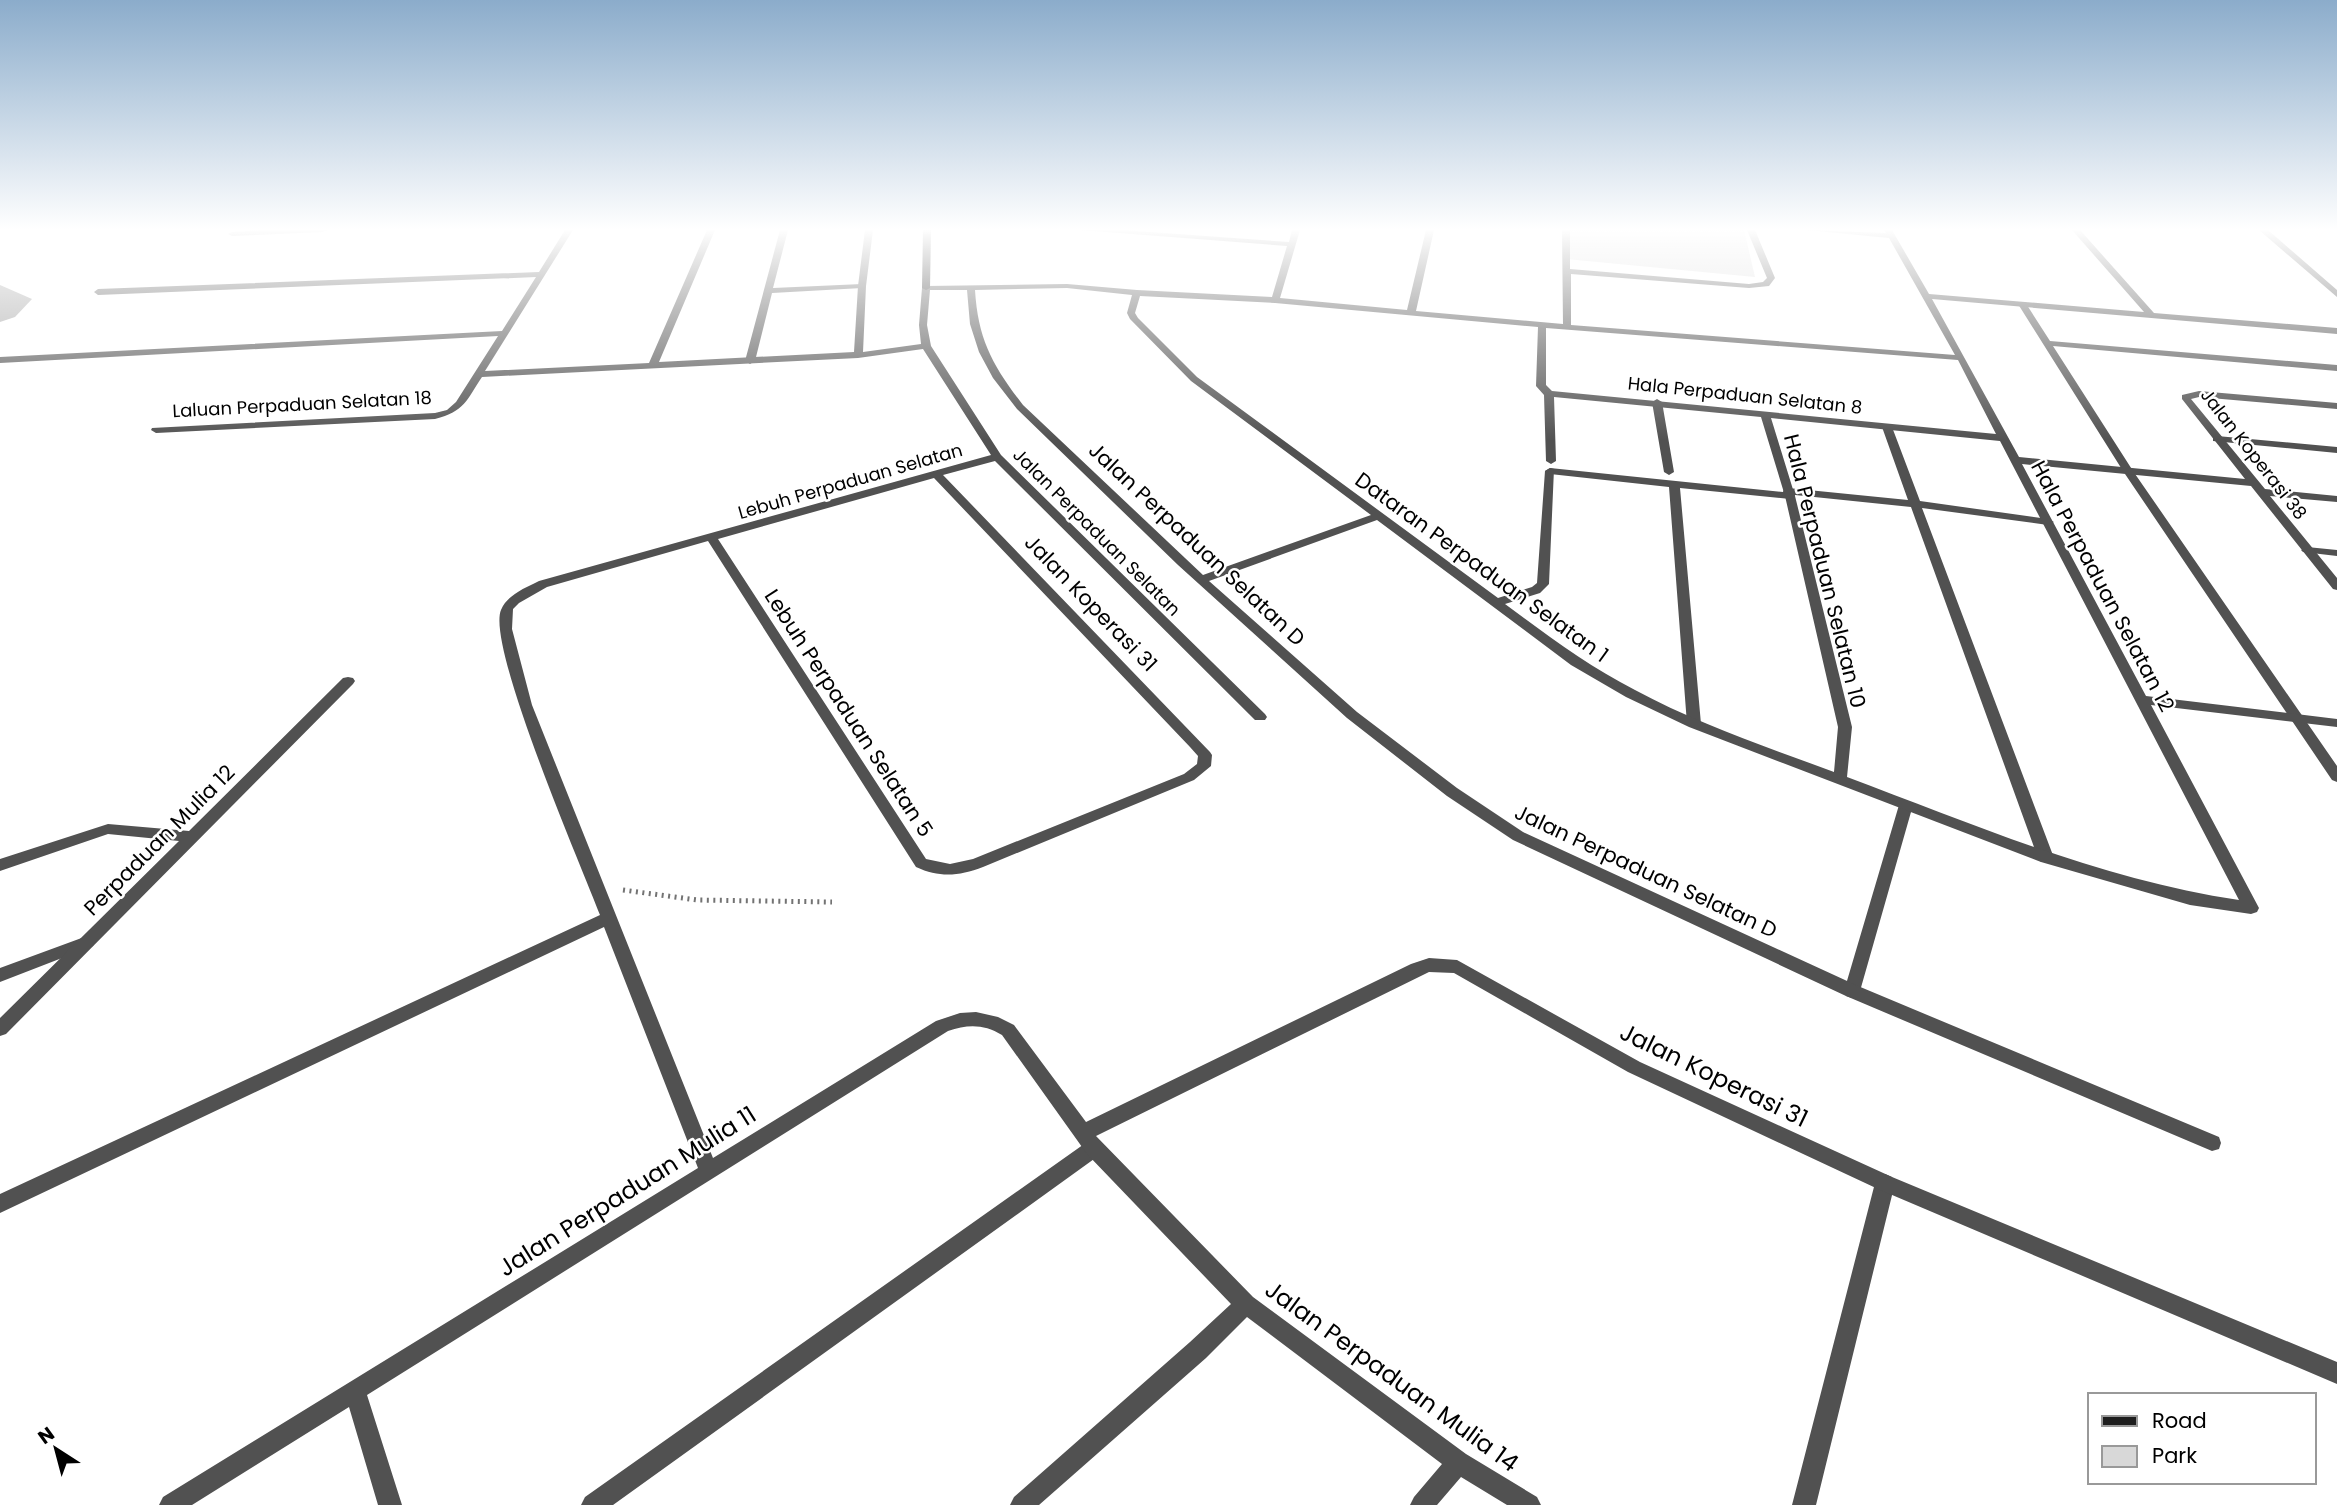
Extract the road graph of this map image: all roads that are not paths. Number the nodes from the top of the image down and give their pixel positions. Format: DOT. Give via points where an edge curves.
graph roads {
  1 [pos="525,300"];
  2 [pos="681,300"];
  3 [pos="766,300"];
  4 [pos="861,300"];
  5 [pos="925,300"];
  6 [pos="971,300"];
  7 [pos="1135,300"];
  8 [pos="1277,300"];
  9 [pos="1414,300"];
  10 [pos="1567,300"];
  11 [pos="1928,300"];
  12 [pos="1977,300"];
  13 [pos="2138,300"];
  14 [pos="2022,304"];
  15 [pos="1411,313"];
  16 [pos="2151,315"];
  17 [pos="1542,325"];
  18 [pos="1567,327"];
  19 [pos="2337,331"];
  20 [pos="505,333"];
  21 [pos="2045,343"];
  22 [pos="926,346"];
  23 [pos="858,355"];
  24 [pos="1961,358"];
  25 [pos="0,360"];
  26 [pos="750,361"];
  27 [pos="652,367"];
  28 [pos="2337,368"];
  29 [pos="480,374"];
  30 [pos="1549,394"];
  31 [pos="1657,402"];
  32 [pos="2337,406"];
  33 [pos="1765,415"];
  34 [pos="1887,427"];
  35 [pos="156,430"];
  36 [pos="2003,438"];
  37 [pos="2217,439"];
  38 [pos="2337,450"];
  39 [pos="997,457"];
  40 [pos="2015,460"];
  41 [pos="1550,466"];
  42 [pos="2128,471"];
  43 [pos="937,475"];
  44 [pos="1672,478"];
  45 [pos="2257,487"];
  46 [pos="1789,494"];
  47 [pos="2337,499"];
  48 [pos="1916,504"];
  49 [pos="1377,517"];
  50 [pos="2048,522"];
  51 [pos="712,539"];
  52 [pos="2307,550"];
  53 [pos="2337,553"];
  54 [pos="1201,580"];
  55 [pos="2337,586"];
  56 [pos="1495,603"];
  57 [pos="348,681"];
  58 [pos="2141,700"];
  59 [pos="1260,717"];
  60 [pos="2297,718"];
  61 [pos="2337,723"];
  62 [pos="1694,724"];
  63 [pos="1204,766"];
  64 [pos="2337,777"];
  65 [pos="1840,779"];
  66 [pos="1906,804"];
  67 [pos="192,837"];
  68 [pos="2046,858"];
  69 [pos="0,865"];
  70 [pos="2190,899"];
  71 [pos="607,919"];
  72 [pos="87,942"];
  73 [pos="0,975"];
  74 [pos="1852,991"];
  75 [pos="0,1029"];
  76 [pos="1088,1141"];
  77 [pos="2212,1143"];
  78 [pos="709,1172"];
  79 [pos="1885,1182"];
  80 [pos="0,1204"];
  81 [pos="1245,1304"];
  82 [pos="2337,1373"];
  83 [pos="355,1392"];
  84 [pos="1458,1462"];
  85 [pos="171,1505"];
  86 [pos="390,1505"];
  87 [pos="593,1505"];
  88 [pos="1021,1505"];
  89 [pos="1422,1505"];
  90 [pos="1528,1505"];
  91 [pos="1804,1505"];
  1 -- 20 [label="street"];
  2 -- 27 [label="street"];
  3 -- 26 [label="street"];
  4 -- 23 [label="street"];
  5 -- 22 [label="street, Jalan Perpaduan Selatan"];
  6 -- 54 [label="street, Jalan Perpaduan Selatan D" via="977,342 1020,407"];
  7 -- 49 [label="street, Dataran Perpaduan Selatan 1" via="1134,318 1194,379"];
  8 -- 15 [label="street"];
  9 -- 15 [label="street"];
  10 -- 18 [label="street"];
  11 -- 24 [label="street, Hala Perpaduan Selatan 12"];
  12 -- 14 [label="street"];
  13 -- 16 [label="street"];
  14 -- 16 [label="street"];
  14 -- 21 [label="street"];
  15 -- 17 [label="street"];
  16 -- 19 [label="street"];
  17 -- 18 [label="street"];
  17 -- 30 [label="street" via="1541,386"];
  18 -- 24 [label="street"];
  20 -- 25 [label="street"];
  20 -- 29 [label="street"];
  21 -- 28 [label="street"];
  21 -- 42 [label="street"];
  22 -- 23 [label="street"];
  22 -- 39 [label="street, Jalan Perpaduan Selatan"];
  23 -- 26 [label="street"];
  24 -- 36 [label="street, Hala Perpaduan Selatan 12"];
  26 -- 27 [label="street"];
  27 -- 29 [label="street"];
  29 -- 35 [label="street, Laluan Perpaduan Selatan 18" via="460,404 435,416"];
  30 -- 31 [label="street, Hala Perpaduan Selatan 8"];
  30 -- 41 [label="street"];
  31 -- 33 [label="street, Hala Perpaduan Selatan 8"];
  31 -- 44 [label="street"];
  32 -- 37 [label="street, Jalan Koperasi 38" via="2187,395 2186,400"];
  33 -- 34 [label="street, Hala Perpaduan Selatan 8"];
  33 -- 46 [label="street, Hala Perpaduan Selatan 10"];
  34 -- 36 [label="street, Hala Perpaduan Selatan 8"];
  34 -- 48 [label="street"];
  36 -- 40 [label="street, Hala Perpaduan Selatan 12"];
  37 -- 38 [label="street"];
  37 -- 45 [label="street, Jalan Koperasi 38"];
  39 -- 43 [label="street, Lebuh Perpaduan Selatan"];
  39 -- 59 [label="street, Jalan Perpaduan Selatan"];
  40 -- 42 [label="street"];
  40 -- 50 [label="street, Hala Perpaduan Selatan 12"];
  41 -- 44 [label="street"];
  41 -- 56 [label="street" via="1543,584"];
  42 -- 45 [label="street"];
  42 -- 60 [label="street"];
  43 -- 51 [label="street, Lebuh Perpaduan Selatan"];
  43 -- 63 [label="street, Jalan Koperasi 31" via="1195,744 1205,755"];
  44 -- 46 [label="street"];
  44 -- 62 [label="street"];
  45 -- 47 [label="street"];
  45 -- 52 [label="street, Jalan Koperasi 38"];
  46 -- 48 [label="street"];
  46 -- 65 [label="street, Hala Perpaduan Selatan 10" via="1845,727"];
  48 -- 50 [label="street"];
  48 -- 68 [label="street"];
  49 -- 54 [label="street"];
  49 -- 56 [label="street, Dataran Perpaduan Selatan 1"];
  50 -- 58 [label="street, Hala Perpaduan Selatan 12"];
  51 -- 63 [label="street, Lebuh Perpaduan Selatan 5" via="921,863 935,870 952,872 978,863 1189,777"];
  51 -- 71 [label="street, Lebuh Perpaduan Selatan" via="543,584 513,600 506,610 506,632 525,705"];
  52 -- 53 [label="street"];
  52 -- 55 [label="street, Jalan Koperasi 38"];
  54 -- 74 [label="street, Jalan Perpaduan Selatan D" via="1352,715 1484,815 1608,880"];
  56 -- 62 [label="street, Dataran Perpaduan Selatan 1" via="1576,662"];
  57 -- 67 [label="street, Perpaduan Mulia 12"];
  58 -- 60 [label="street"];
  58 -- 70 [label="street, Hala Perpaduan Selatan 12" via="2251,908"];
  60 -- 61 [label="street"];
  60 -- 64 [label="street"];
  62 -- 65 [label="street, Dataran Perpaduan Selatan 1"];
  65 -- 66 [label="street, Dataran Perpaduan Selatan 1"];
  66 -- 68 [label="street, Dataran Perpaduan Selatan 1"];
  66 -- 74 [label="street"];
  67 -- 69 [label="street" via="108,829"];
  67 -- 72 [label="street, Perpaduan Mulia 12"];
  68 -- 70 [label="street, Dataran Perpaduan Selatan 1"];
  71 -- 78 [label="street"];
  71 -- 80 [label="street"];
  72 -- 73 [label="street"];
  72 -- 75 [label="street, Perpaduan Mulia 12"];
  74 -- 77 [label="street, Jalan Perpaduan Selatan D"];
  76 -- 78 [label="street, Jalan Perpaduan Mulia 11" via="1008,1030 995,1021 968,1018 942,1026"];
  76 -- 79 [label="street, Jalan Koperasi 31" via="1417,969 1443,964 1471,973 1634,1067"];
  76 -- 81 [label="street, Jalan Perpaduan Mulia 14"];
  76 -- 87 [label="street, Jalan Koperasi 31"];
  78 -- 83 [label="street, Jalan Perpaduan Mulia 11"];
  79 -- 82 [label="street, Jalan Koperasi 31"];
  79 -- 91 [label="street"];
  81 -- 84 [label="street, Jalan Perpaduan Mulia 14"];
  81 -- 88 [label="street"];
  83 -- 85 [label="street, Jalan Perpaduan Mulia 11"];
  83 -- 86 [label="street"];
  84 -- 89 [label="street"];
  84 -- 90 [label="street, Jalan Perpaduan Mulia 14"];
}
